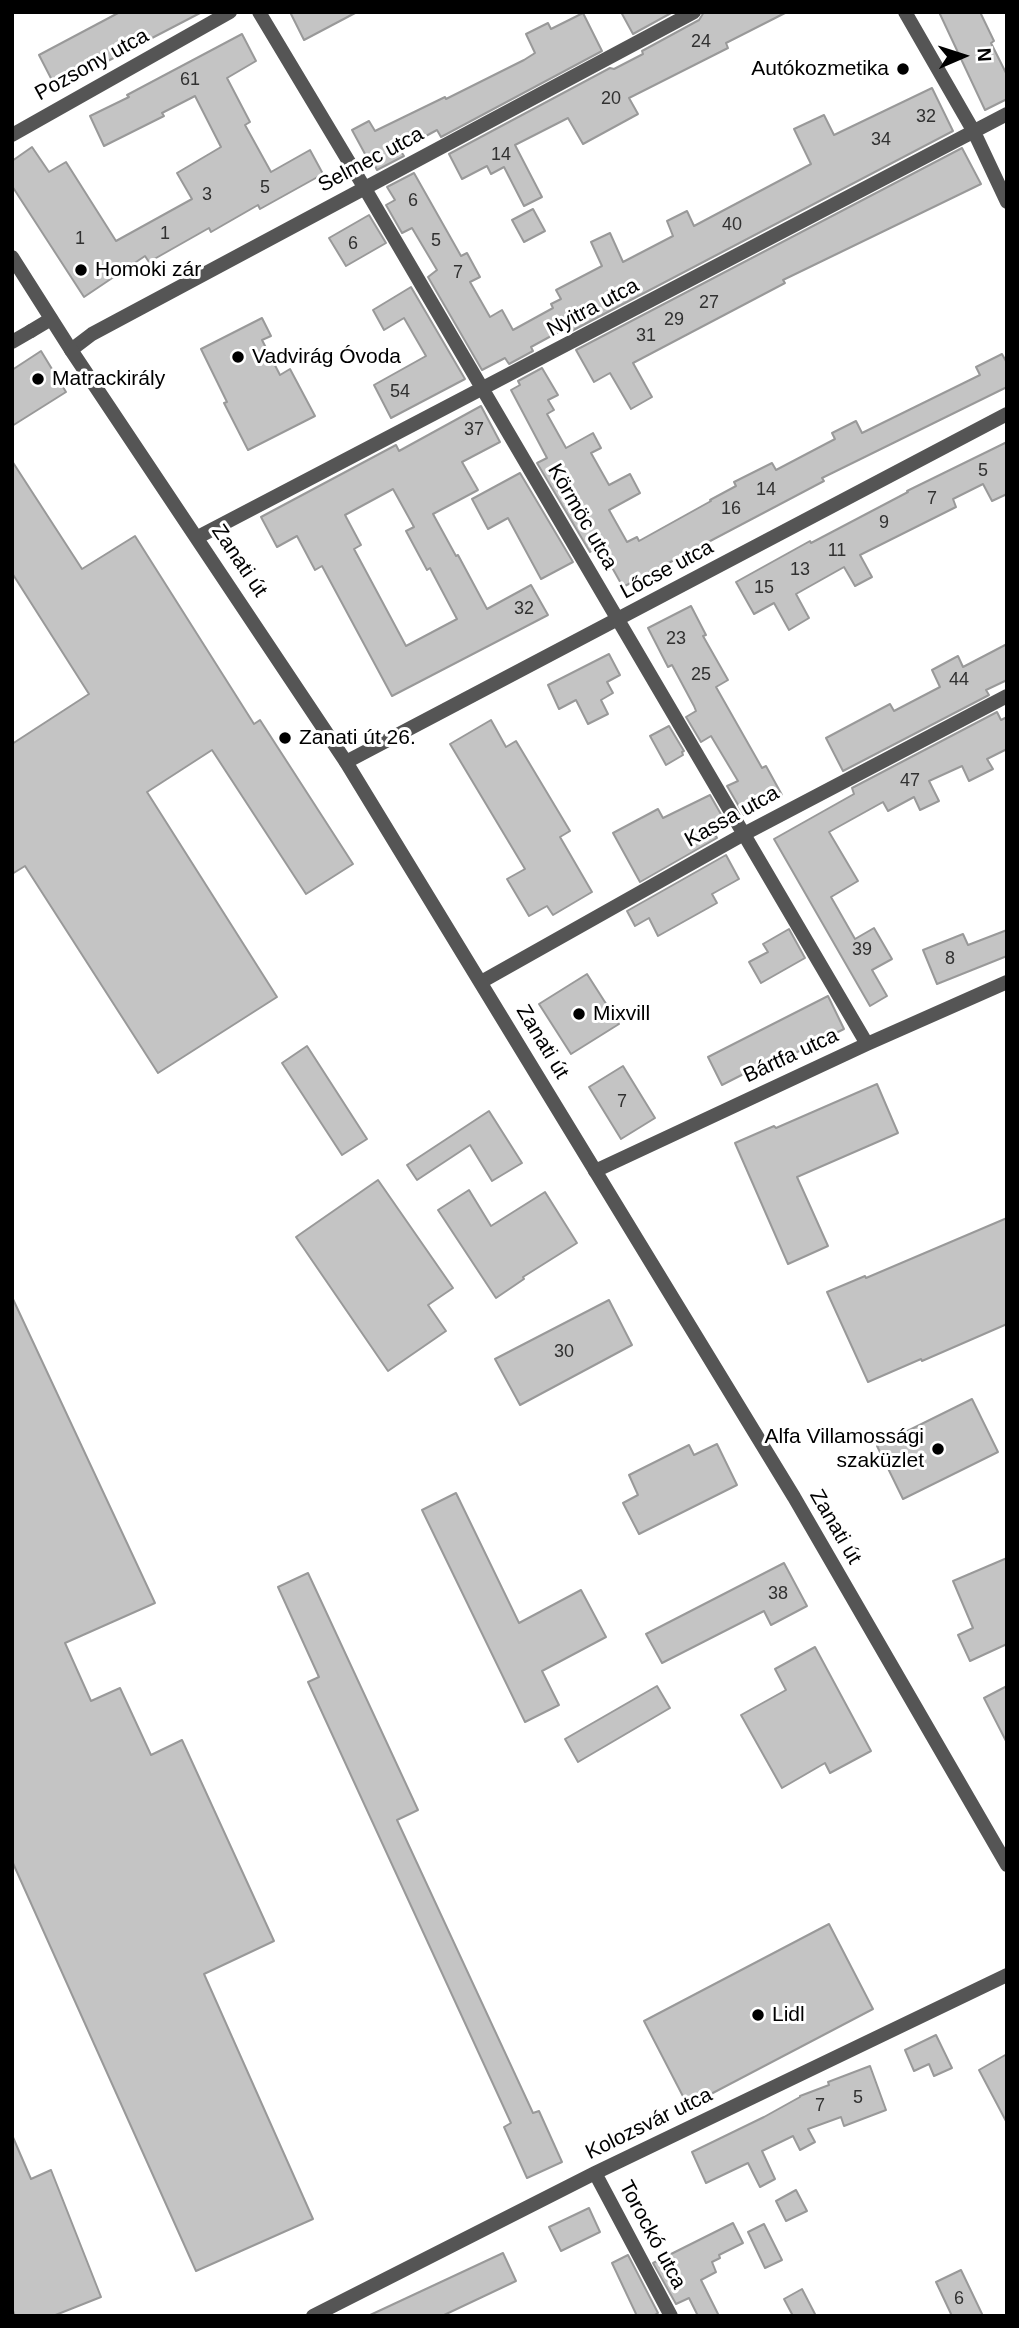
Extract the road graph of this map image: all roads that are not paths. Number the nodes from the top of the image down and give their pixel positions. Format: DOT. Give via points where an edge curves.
graph roads {
  1 [pos="230,12"];
  2 [pos="259,12"];
  3 [pos="694,12"];
  4 [pos="905,12"];
  5 [pos="1007,114"];
  6 [pos="974,132"];
  7 [pos="12,135"];
  8 [pos="364,187"];
  9 [pos="1007,202"];
  10 [pos="12,257"];
  11 [pos="51,319"];
  12 [pos="12,342"];
  13 [pos="71,349"];
  14 [pos="483,389"];
  15 [pos="1007,414"];
  16 [pos="198,537"];
  17 [pos="618,620"];
  18 [pos="1007,696"];
  19 [pos="346,762"];
  20 [pos="744,834"];
  21 [pos="481,982"];
  22 [pos="1007,982"];
  23 [pos="867,1044"];
  24 [pos="595,1171"];
  25 [pos="1006,1862"];
  26 [pos="1007,1975"];
  27 [pos="595,2173"];
  28 [pos="313,2316"];
  29 [pos="671,2316"];
  1 -- 7 [label="street, Pozsony utca"];
  2 -- 8 [label="street, Körmöc utca"];
  3 -- 8 [label="street, Selmec utca"];
  4 -- 6 [label="street"];
  5 -- 6 [label="street, Nyitra utca"];
  6 -- 9 [label="street"];
  6 -- 14 [label="street, Nyitra utca"];
  8 -- 13 [label="street, Selmec utca"];
  8 -- 14 [label="street, Körmöc utca"];
  10 -- 11 [label="street, Zanati út"];
  11 -- 12 [label="street"];
  11 -- 13 [label="street, Zanati út"];
  13 -- 16 [label="street, Zanati út"];
  14 -- 16 [label="street, Nyitra utca"];
  14 -- 17 [label="street, Körmöc utca"];
  15 -- 17 [label="street, Lőcse utca"];
  16 -- 19 [label="street, Zanati út"];
  17 -- 19 [label="street, Lőcse utca"];
  17 -- 20 [label="street, Körmöc utca"];
  18 -- 20 [label="street, Kassa utca"];
  19 -- 21 [label="street, Zanati út"];
  20 -- 21 [label="street, Kassa utca"];
  20 -- 23 [label="street, Körmöc utca"];
  21 -- 24 [label="street, Zanati út"];
  22 -- 23 [label="street, Bártfa utca"];
  23 -- 24 [label="street, Bártfa utca"];
  24 -- 25 [label="street, Zanati út" via="794,1497"];
  26 -- 27 [label="street, Kolozsvár utca"];
  27 -- 28 [label="street, Kolozsvár utca"];
  27 -- 29 [label="street, Torockó utca"];
}
